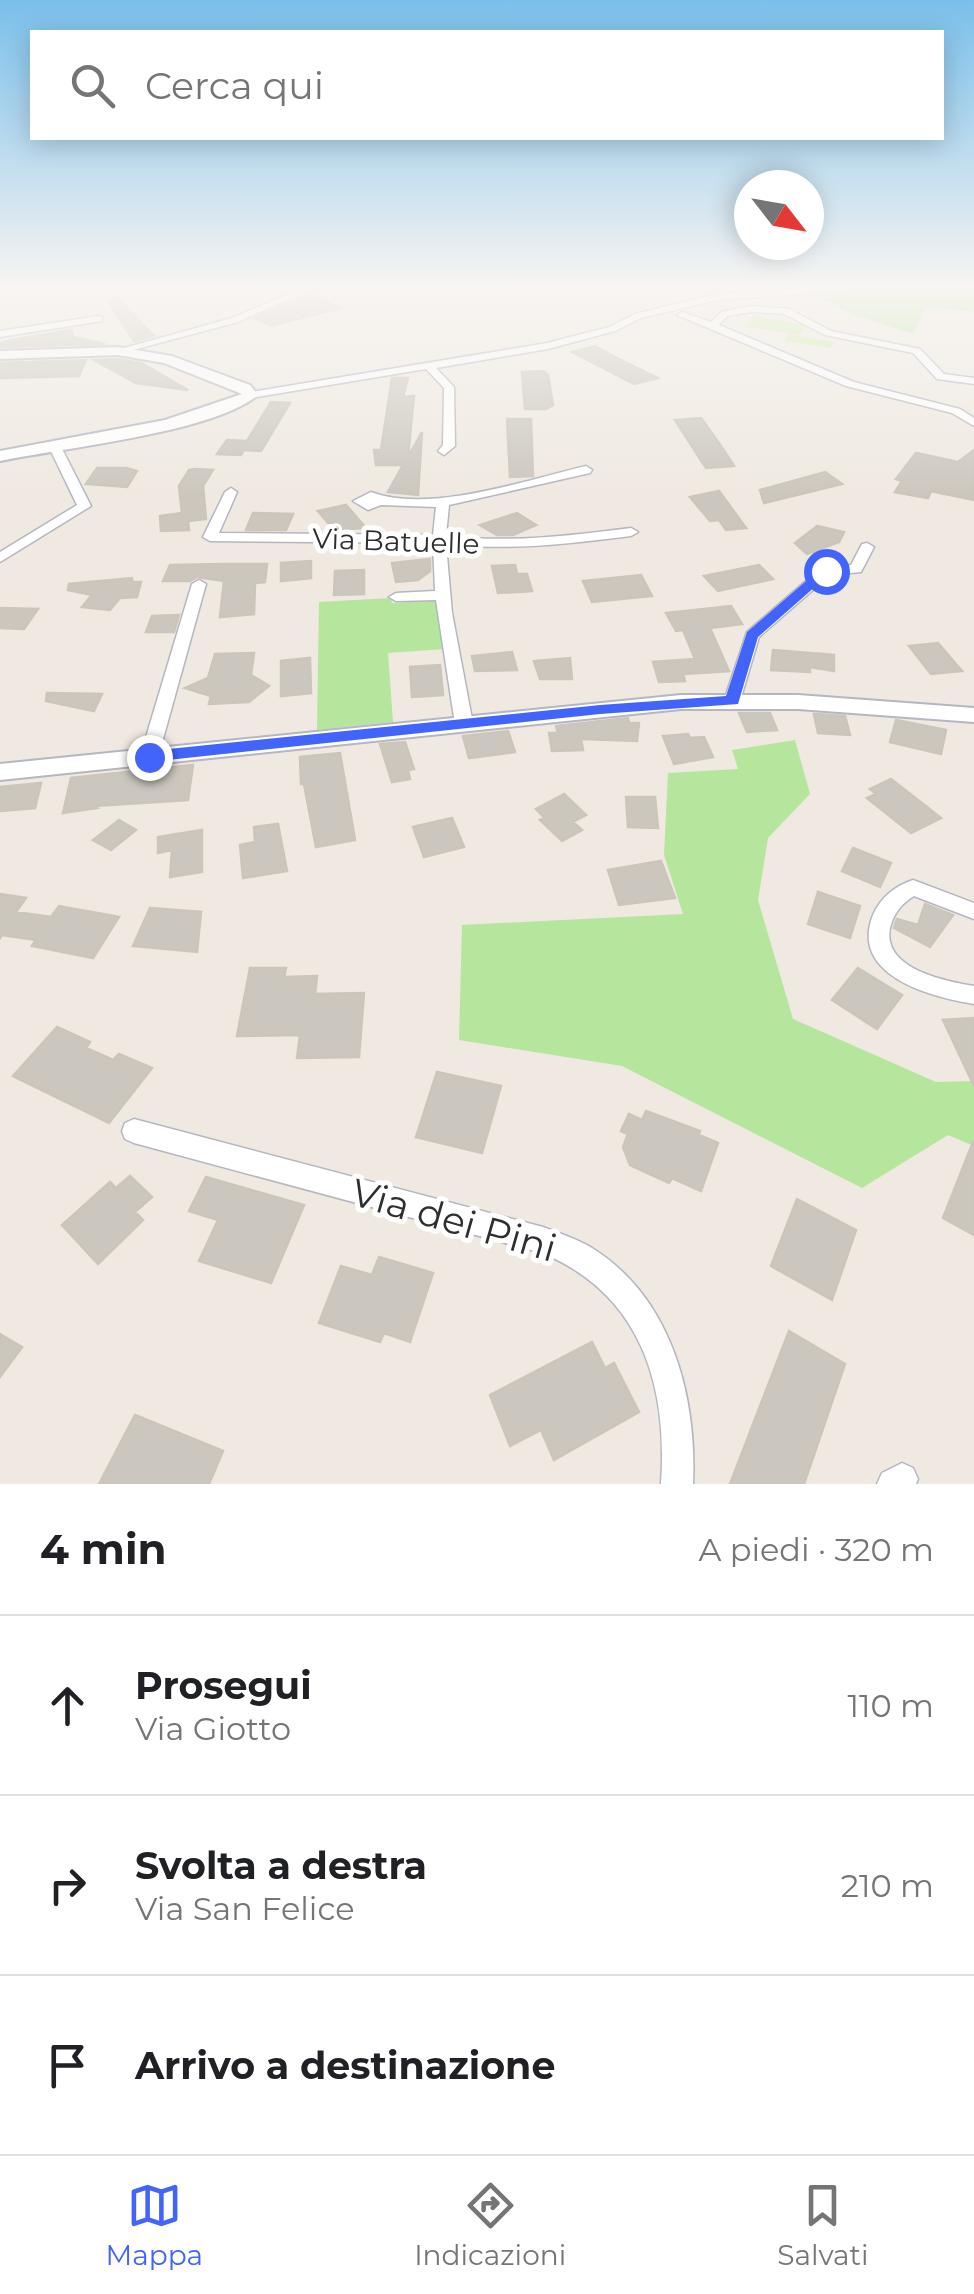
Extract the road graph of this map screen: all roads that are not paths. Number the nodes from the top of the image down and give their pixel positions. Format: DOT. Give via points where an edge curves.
graph roads {
  1 [pos="156,357"];
  2 [pos="484,357"];
  3 [pos="787,357"];
  4 [pos="921,357"];
  5 [pos="430,368"];
  6 [pos="974,381"];
  7 [pos="251,395"];
  8 [pos="974,423"];
  9 [pos="54,444"];
  10 [pos="444,451"];
  11 [pos="0,456"];
  12 [pos="586,470"];
  13 [pos="230,492"];
  14 [pos="380,501"];
  15 [pos="443,503"];
  16 [pos="631,532"];
  17 [pos="440,539"];
  18 [pos="867,547"];
  19 [pos="0,558"];
  20 [pos="199,584"];
  21 [pos="445,596"];
  22 [pos="396,597"];
  23 [pos="732,701"];
  24 [pos="974,716"];
  25 [pos="464,724"];
  26 [pos="149,757"];
  27 [pos="0,772"];
  28 [pos="974,910"];
  29 [pos="974,996"];
  30 [pos="134,1131"];
  31 [pos="677,1484"];
  1 -- 7 [label="street"];
  2 -- 5 [label="street"];
  3 -- 8 [label="street" via="850,384 956,411"];
  4 -- 6 [label="street" via="941,377"];
  5 -- 7 [label="street"];
  5 -- 10 [label="street" via="450,387"];
  7 -- 9 [label="street" via="184,419"];
  9 -- 11 [label="street"];
  9 -- 19 [label="street" via="84,506"];
  12 -- 15 [label="street"];
  13 -- 17 [label="street, Via Batuelle" via="210,537"];
  14 -- 15 [label="street"];
  15 -- 17 [label="street"];
  16 -- 17 [label="street, Via Batuelle" via="541,544"];
  17 -- 21 [label="street"];
  18 -- 23 [label="street" via="856,569 826,571 752,635"];
  20 -- 26 [label="street"];
  21 -- 22 [label="street"];
  21 -- 25 [label="street"];
  23 -- 24 [label="street"];
  23 -- 25 [label="street"];
  25 -- 26 [label="street"];
  26 -- 27 [label="street"];
  28 -- 29 [label="street" via="912,888 886,908 879,924 887,958 922,984"];
  30 -- 31 [label="street, Via dei Pini" via="542,1240 589,1261 631,1304 666,1360 682,1439"];
}
